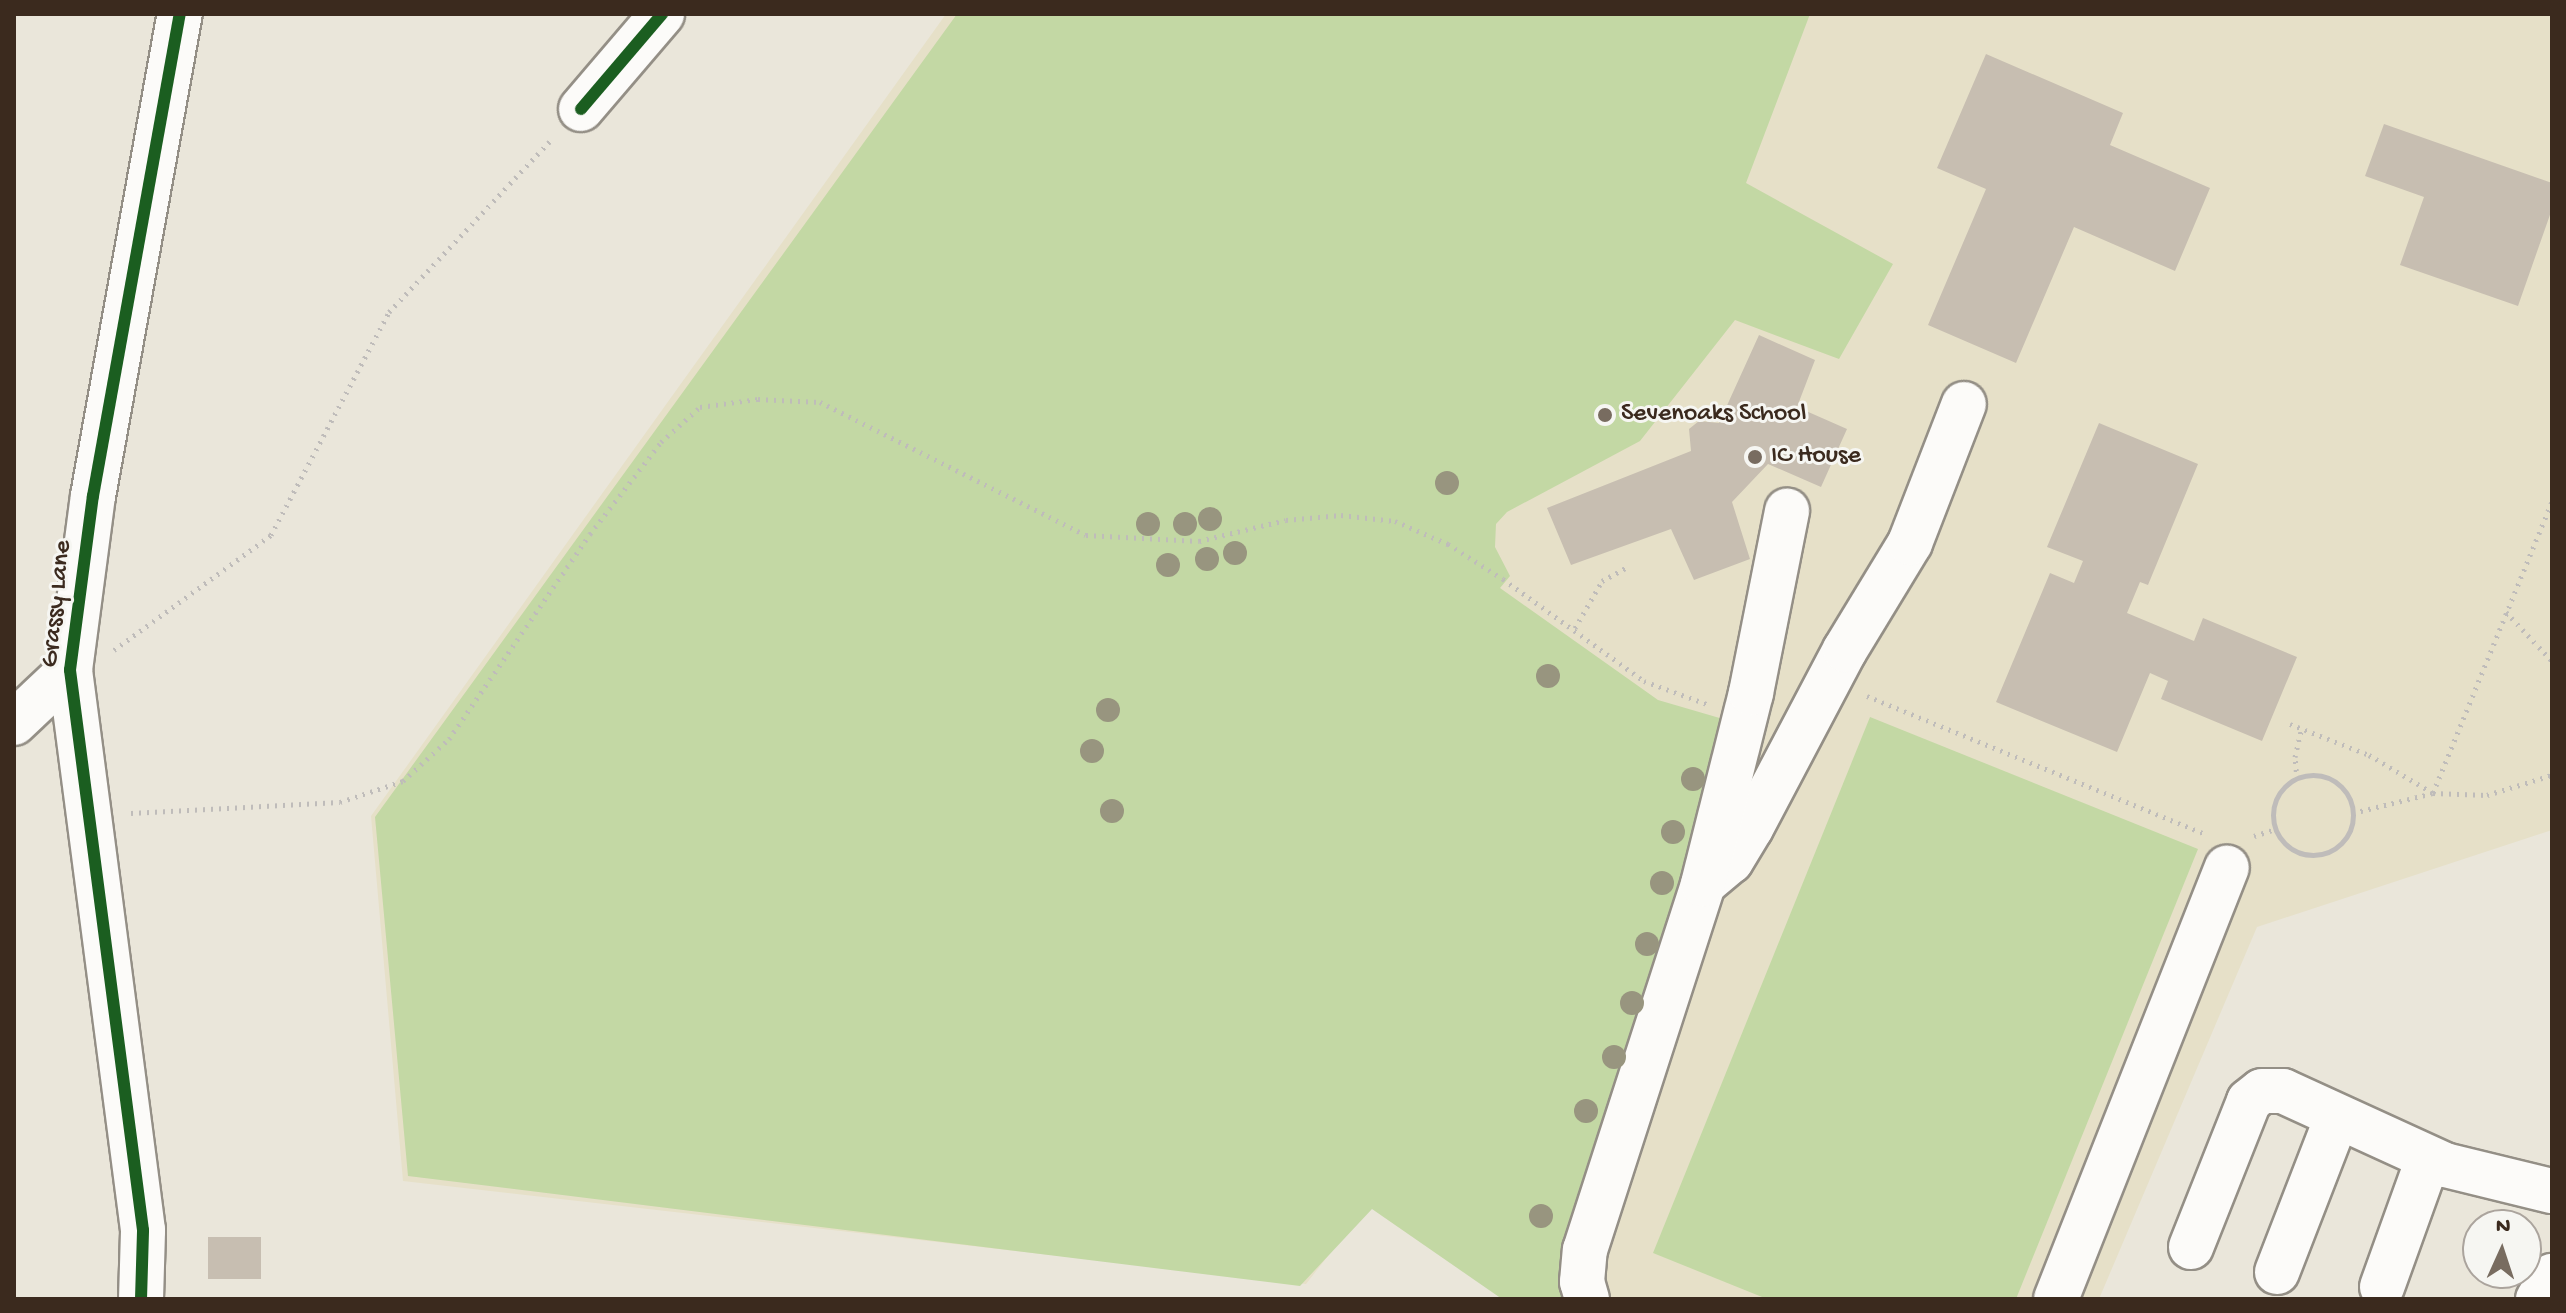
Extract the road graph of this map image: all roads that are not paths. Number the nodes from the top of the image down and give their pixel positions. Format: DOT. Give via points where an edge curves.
graph roads {
  1 [pos="180,14"];
  2 [pos="662,14"];
  3 [pos="581,109"];
  4 [pos="1964,404"];
  5 [pos="1787,511"];
  6 [pos="71,676"];
  7 [pos="14,723"];
  8 [pos="2230,847"];
  9 [pos="1703,884"];
  10 [pos="2337,1117"];
  11 [pos="2428,1159"];
  12 [pos="2552,1191"];
  13 [pos="2191,1247"];
  14 [pos="2277,1272"];
  15 [pos="2552,1276"];
  16 [pos="2382,1287"];
  17 [pos="141,1299"];
  18 [pos="1587,1299"];
  19 [pos="2056,1299"];
  20 [pos="2538,1299"];
  1 -- 6 [label="street, Grassy Lane" via="96,480"];
  2 -- 3 [label="street"];
  4 -- 9 [label="street" via="1910,543 1845,650 1731,861"];
  5 -- 9 [label="street" via="1751,693"];
  6 -- 7 [label="street"];
  6 -- 17 [label="street, Grassy Lane" via="143,1230"];
  8 -- 19 [label="street" via="2198,986"];
  9 -- 18 [label="street" via="1585,1250 1582,1282"];
  10 -- 11 [label="street"];
  10 -- 13 [label="street" via="2283,1091 2262,1091 2249,1101"];
  10 -- 14 [label="street"];
  11 -- 12 [label="street"];
  11 -- 16 [label="street"];
  15 -- 20 [label="street"];
}
